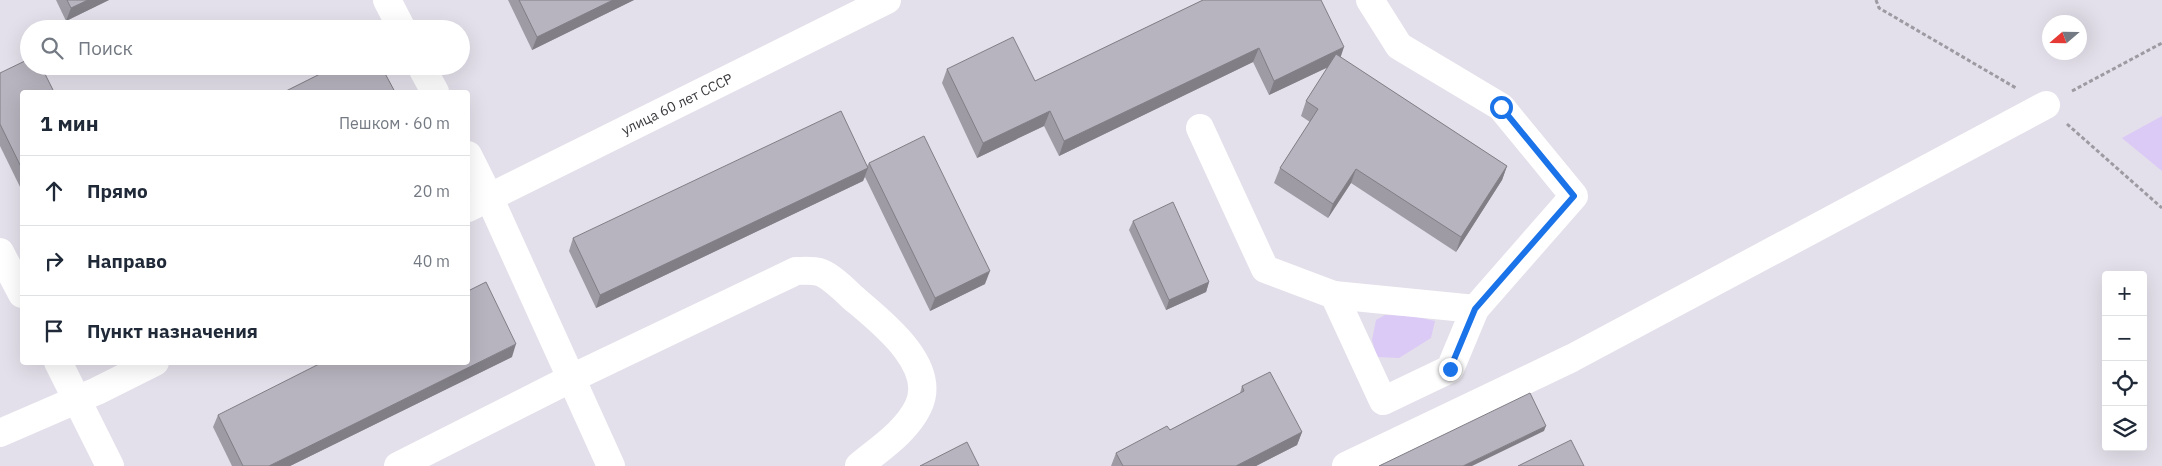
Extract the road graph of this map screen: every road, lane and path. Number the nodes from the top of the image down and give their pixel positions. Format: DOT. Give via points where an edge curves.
graph roads {
  1 [pos="387,0"];
  2 [pos="888,0"];
  3 [pos="1370,0"];
  4 [pos="397,20"];
  5 [pos="2162,43"];
  6 [pos="426,75"];
  7 [pos="434,90"];
  8 [pos="2046,105"];
  9 [pos="1200,128"];
  10 [pos="470,165"];
  11 [pos="478,203"];
  12 [pos="0,252"];
  13 [pos="20,290"];
  14 [pos="1334,294"];
  15 [pos="1475,309"];
  16 [pos="60,365"];
  17 [pos="149,365"];
  18 [pos="572,378"];
  19 [pos="78,399"];
  20 [pos="0,433"];
  21 [pos="110,466"];
  22 [pos="398,466"];
  23 [pos="611,466"];
  24 [pos="858,466"];
  25 [pos="1346,466"];
  1 -- 4 [label="street"];
  2 -- 11 [label="street, улица 60 лет СССР"];
  3 -- 15 [label="street" via="1399,46 1501,107 1574,196"];
  5 -- 8 [label="path"];
  6 -- 7 [label="street"];
  8 -- 25 [label="street" via="1572,358"];
  9 -- 14 [label="street" via="1265,269"];
  10 -- 11 [label="street"];
  11 -- 18 [label="street"];
  12 -- 13 [label="street"];
  14 -- 15 [label="street"];
  14 -- 15 [label="street" via="1383,401 1450,369"];
  16 -- 19 [label="street"];
  17 -- 19 [label="street"];
  18 -- 22 [label="street"];
  18 -- 23 [label="street"];
  18 -- 24 [label="street" via="796,271 820,272 895,333 917,364 922,391 918,407 898,434"];
  19 -- 20 [label="street"];
  19 -- 21 [label="street"];
}
